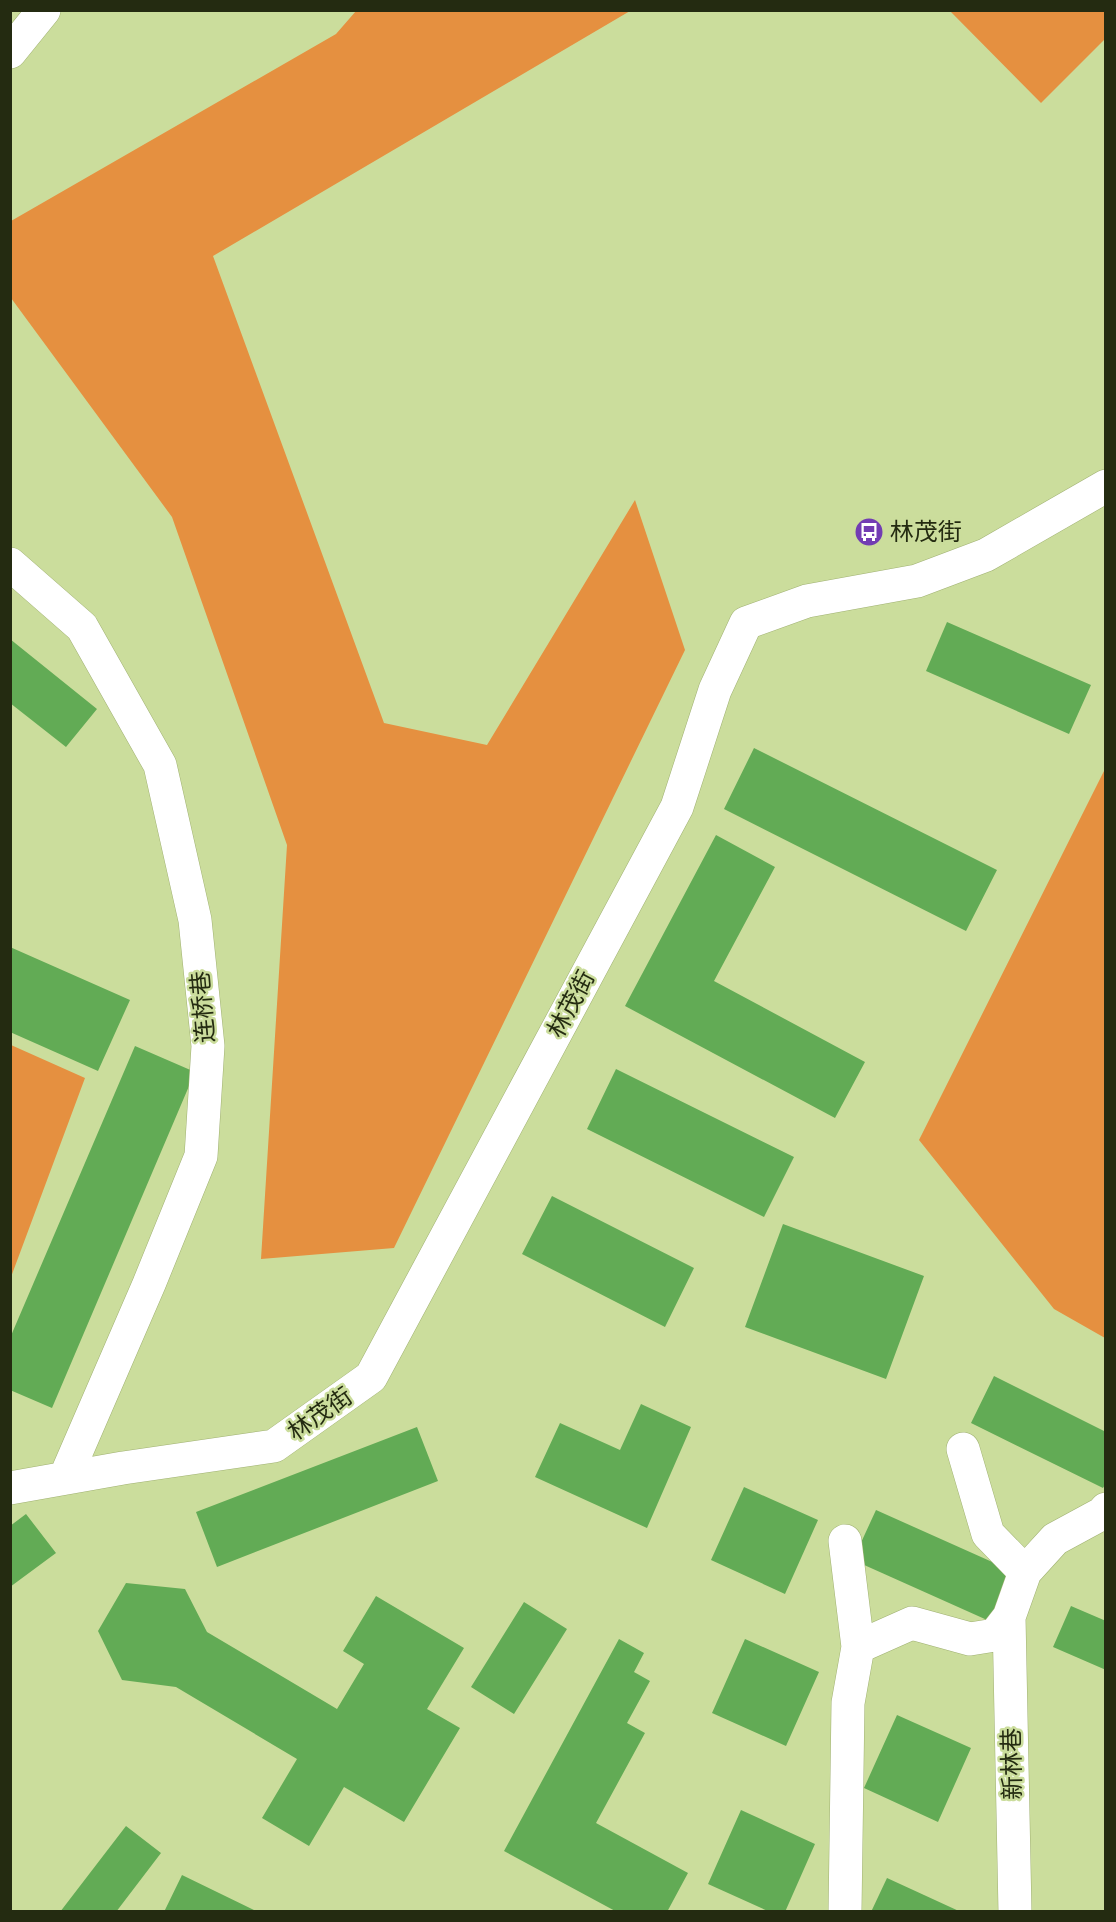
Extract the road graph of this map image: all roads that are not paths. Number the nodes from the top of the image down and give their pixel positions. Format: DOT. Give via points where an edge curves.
graph roads {
  1 [pos="44,10"];
  2 [pos="10,51"];
  3 [pos="1106,486"];
  4 [pos="10,564"];
  5 [pos="963,1449"];
  6 [pos="65,1479"];
  7 [pos="10,1488"];
  8 [pos="1106,1509"];
  9 [pos="845,1541"];
  10 [pos="1025,1572"];
  11 [pos="1009,1617"];
  12 [pos="858,1647"];
  13 [pos="845,1911"];
  14 [pos="1015,1911"];
  1 -- 2 [label="street"];
  3 -- 6 [label="street, 林茂街" via="976,558 918,581 807,601 746,623 715,690 677,807 371,1377 274,1446"];
  4 -- 6 [label="street, 连桥巷" via="82,627 160,765 195,920 208,1046 201,1156"];
  5 -- 10 [label="street" via="988,1534"];
  6 -- 7 [label="street, 林茂街"];
  8 -- 10 [label="street" via="1055,1539"];
  9 -- 12 [label="street"];
  10 -- 11 [label="street"];
  11 -- 12 [label="street" via="995,1635 970,1639 912,1623"];
  11 -- 14 [label="street, 新林巷"];
  12 -- 13 [label="street" via="848,1703"];
}
